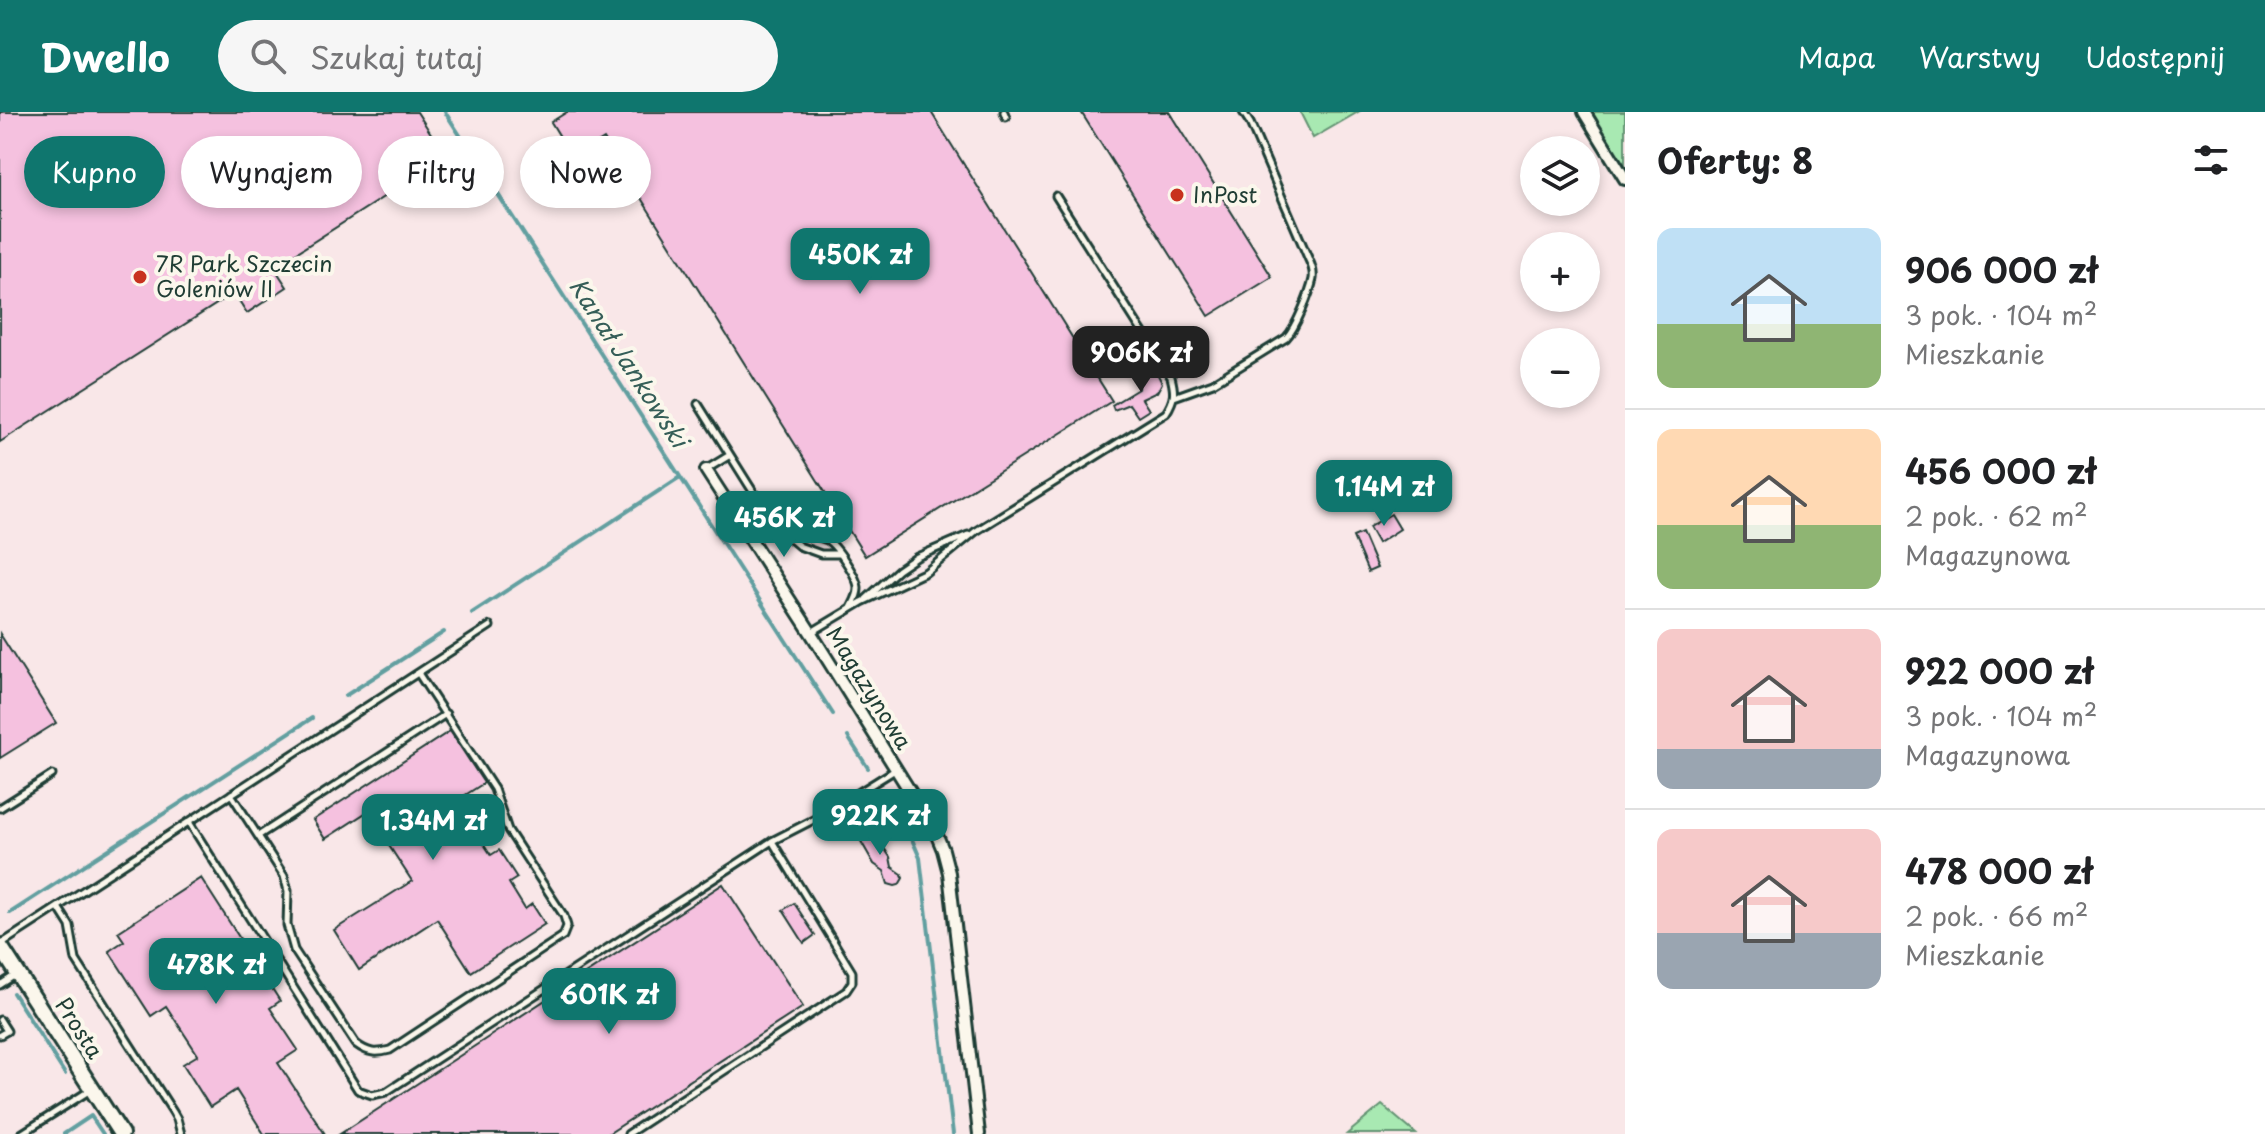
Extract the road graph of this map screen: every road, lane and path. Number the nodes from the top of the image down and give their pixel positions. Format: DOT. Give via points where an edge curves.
graph roads {
  1 [pos="1243,112"];
  2 [pos="1584,112"];
  3 [pos="1625,179"];
  4 [pos="1056,196"];
  5 [pos="1174,397"];
  6 [pos="698,404"];
  7 [pos="730,455"];
  8 [pos="706,470"];
  9 [pos="976,531"];
  10 [pos="781,533"];
  11 [pos="839,554"];
  12 [pos="862,602"];
  13 [pos="850,609"];
  14 [pos="490,626"];
  15 [pos="811,633"];
  16 [pos="418,673"];
  17 [pos="446,714"];
  18 [pos="896,770"];
  19 [pos="52,775"];
  20 [pos="231,794"];
  21 [pos="0,808"];
  22 [pos="189,822"];
  23 [pos="258,836"];
  24 [pos="772,841"];
  25 [pos="58,907"];
  26 [pos="0,945"];
  27 [pos="18,974"];
  28 [pos="0,985"];
  29 [pos="0,1020"];
  30 [pos="0,1035"];
  31 [pos="92,1089"];
  32 [pos="21,1134"];
  33 [pos="121,1134"];
  34 [pos="181,1134"];
  35 [pos="628,1134"];
  36 [pos="979,1134"];
  1 -- 5 [label="lane" via="1313,268 1312,281 1286,338 1213,383"];
  2 -- 3 [label="street"];
  4 -- 5 [label="lane" via="1171,377"];
  5 -- 9 [label="lane" via="1166,413"];
  6 -- 7 [label="lane"];
  7 -- 8 [label="lane"];
  7 -- 10 [label="lane"];
  8 -- 15 [label="street, Magazynowa"];
  9 -- 12 [label="lane" via="926,572"];
  9 -- 12 [label="lane" via="917,557"];
  10 -- 11 [label="lane" via="821,554"];
  10 -- 11 [label="lane" via="830,541"];
  11 -- 13 [label="lane" via="857,581"];
  12 -- 13 [label="lane"];
  13 -- 15 [label="lane"];
  14 -- 16 [label="lane"];
  15 -- 18 [label="street, Magazynowa"];
  16 -- 17 [label="lane"];
  16 -- 20 [label="lane"];
  17 -- 23 [label="lane"];
  17 -- 23 [label="lane" via="494,789 508,830 567,926 563,936 390,1050 377,1054 356,1044 294,950 284,876"];
  18 -- 24 [label="lane"];
  18 -- 36 [label="street, Magazynowa" via="936,833 949,873"];
  19 -- 21 [label="lane"];
  20 -- 22 [label="lane"];
  20 -- 23 [label="lane"];
  22 -- 24 [label="lane" via="358,1090 372,1095 386,1092"];
  22 -- 25 [label="lane"];
  24 -- 35 [label="lane" via="852,972 852,982 846,991"];
  25 -- 26 [label="lane"];
  25 -- 34 [label="lane" via="70,926 76,960 173,1112"];
  26 -- 27 [label="street, Prosta"];
  27 -- 28 [label="lane"];
  27 -- 31 [label="street, Prosta"];
  29 -- 30 [label="lane" via="7,1031"];
  31 -- 32 [label="lane"];
  31 -- 33 [label="street, Prosta"];
}
